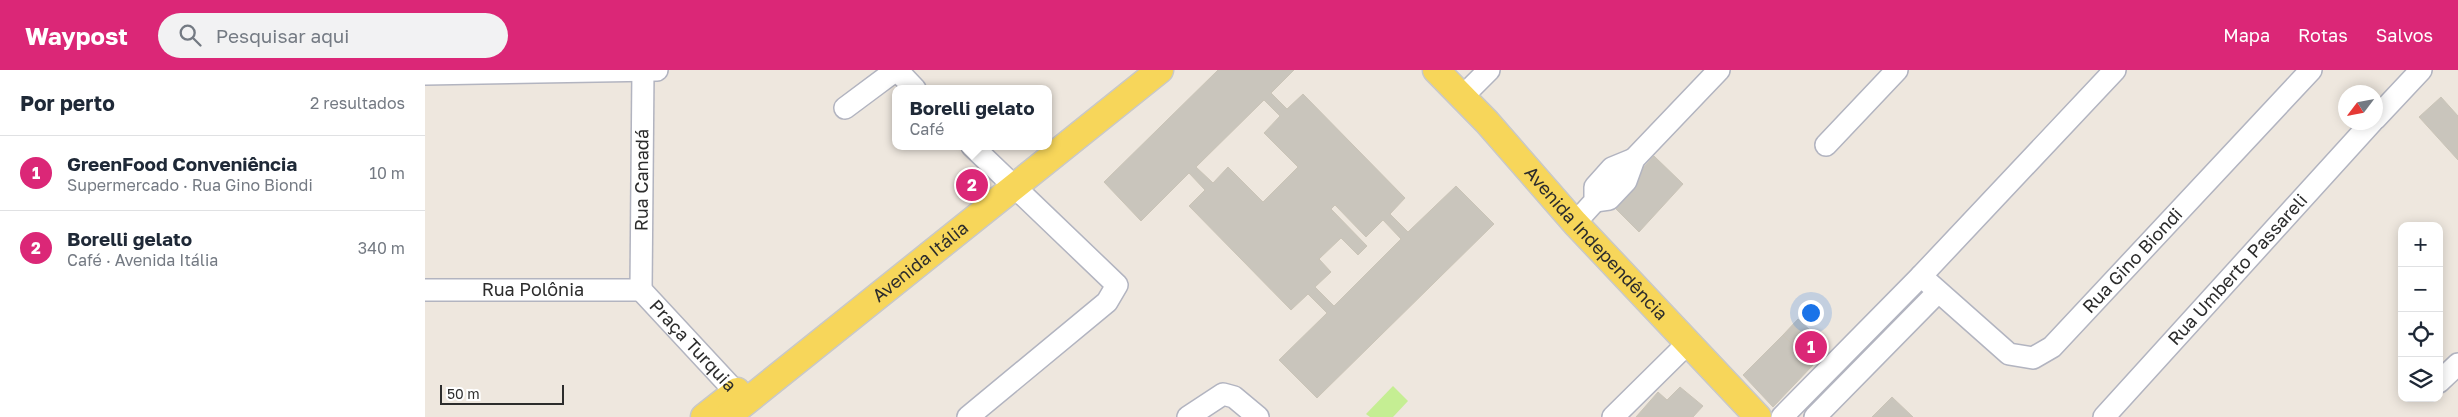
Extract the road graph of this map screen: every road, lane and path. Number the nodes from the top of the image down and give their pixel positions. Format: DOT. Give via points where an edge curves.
graph roads {
  1 [pos="647,70"];
  2 [pos="897,70"];
  3 [pos="1135,70"];
  4 [pos="1160,70"];
  5 [pos="1436,70"];
  6 [pos="1489,70"];
  7 [pos="1719,70"];
  8 [pos="1897,70"];
  9 [pos="2115,70"];
  10 [pos="2311,70"];
  11 [pos="2421,70"];
  12 [pos="425,74"];
  13 [pos="911,85"];
  14 [pos="1462,97"];
  15 [pos="845,108"];
  16 [pos="2383,110"];
  17 [pos="2365,130"];
  18 [pos="1052,136"];
  19 [pos="1826,146"];
  20 [pos="976,150"];
  21 [pos="1036,150"];
  22 [pos="1051,150"];
  23 [pos="1052,150"];
  24 [pos="1008,182"];
  25 [pos="1575,223"];
  26 [pos="1921,276"];
  27 [pos="425,290"];
  28 [pos="641,290"];
  29 [pos="1938,292"];
  30 [pos="1688,343"];
  31 [pos="1842,354"];
  32 [pos="2458,364"];
  33 [pos="1860,371"];
  34 [pos="2443,378"];
  35 [pos="736,404"];
  36 [pos="704,417"];
  37 [pos="968,417"];
  38 [pos="1188,417"];
  39 [pos="1258,417"];
  40 [pos="1613,417"];
  41 [pos="1758,417"];
  42 [pos="1782,417"];
  43 [pos="1815,417"];
  44 [pos="2104,417"];
  1 -- 12 [label="street"];
  1 -- 28 [label="street, Rua Canadá"];
  2 -- 13 [label="street"];
  2 -- 15 [label="street"];
  3 -- 18 [label="main road"];
  4 -- 23 [label="main road, Avenida Itália"];
  5 -- 14 [label="main road, Avenida Independência"];
  6 -- 14 [label="street"];
  7 -- 25 [label="street" via="1634,159 1626,181 1609,199 1595,201"];
  8 -- 19 [label="street"];
  9 -- 26 [label="street"];
  10 -- 29 [label="street, Rua Gino Biondi" via="2052,347 2039,355 2033,358 2009,354"];
  11 -- 16 [label="street"];
  14 -- 25 [label="main road, Avenida Independência"];
  17 -- 44 [label="street, Rua Umberto Passareli"];
  20 -- 24 [label="street"];
  21 -- 24 [label="main road, Avenida Itália"];
  22 -- 24 [label="main road, Avenida Itália"];
  24 -- 35 [label="main road, Avenida Itália"];
  24 -- 37 [label="street" via="1117,285 1107,302"];
  25 -- 30 [label="main road, Avenida Independência"];
  26 -- 29 [label="street, Rua Gino Biondi"];
  26 -- 31 [label="street"];
  27 -- 28 [label="street, Rua Polônia"];
  28 -- 35 [label="street, Praça Turquia"];
  29 -- 33 [label="street"];
  30 -- 40 [label="street"];
  30 -- 41 [label="main road, Avenida Independência"];
  31 -- 33 [label="street"];
  31 -- 42 [label="street"];
  32 -- 34 [label="street"];
  33 -- 43 [label="street"];
  35 -- 36 [label="main road, Avenida Itália"];
  38 -- 39 [label="street" via="1223,394 1234,397"];
}
